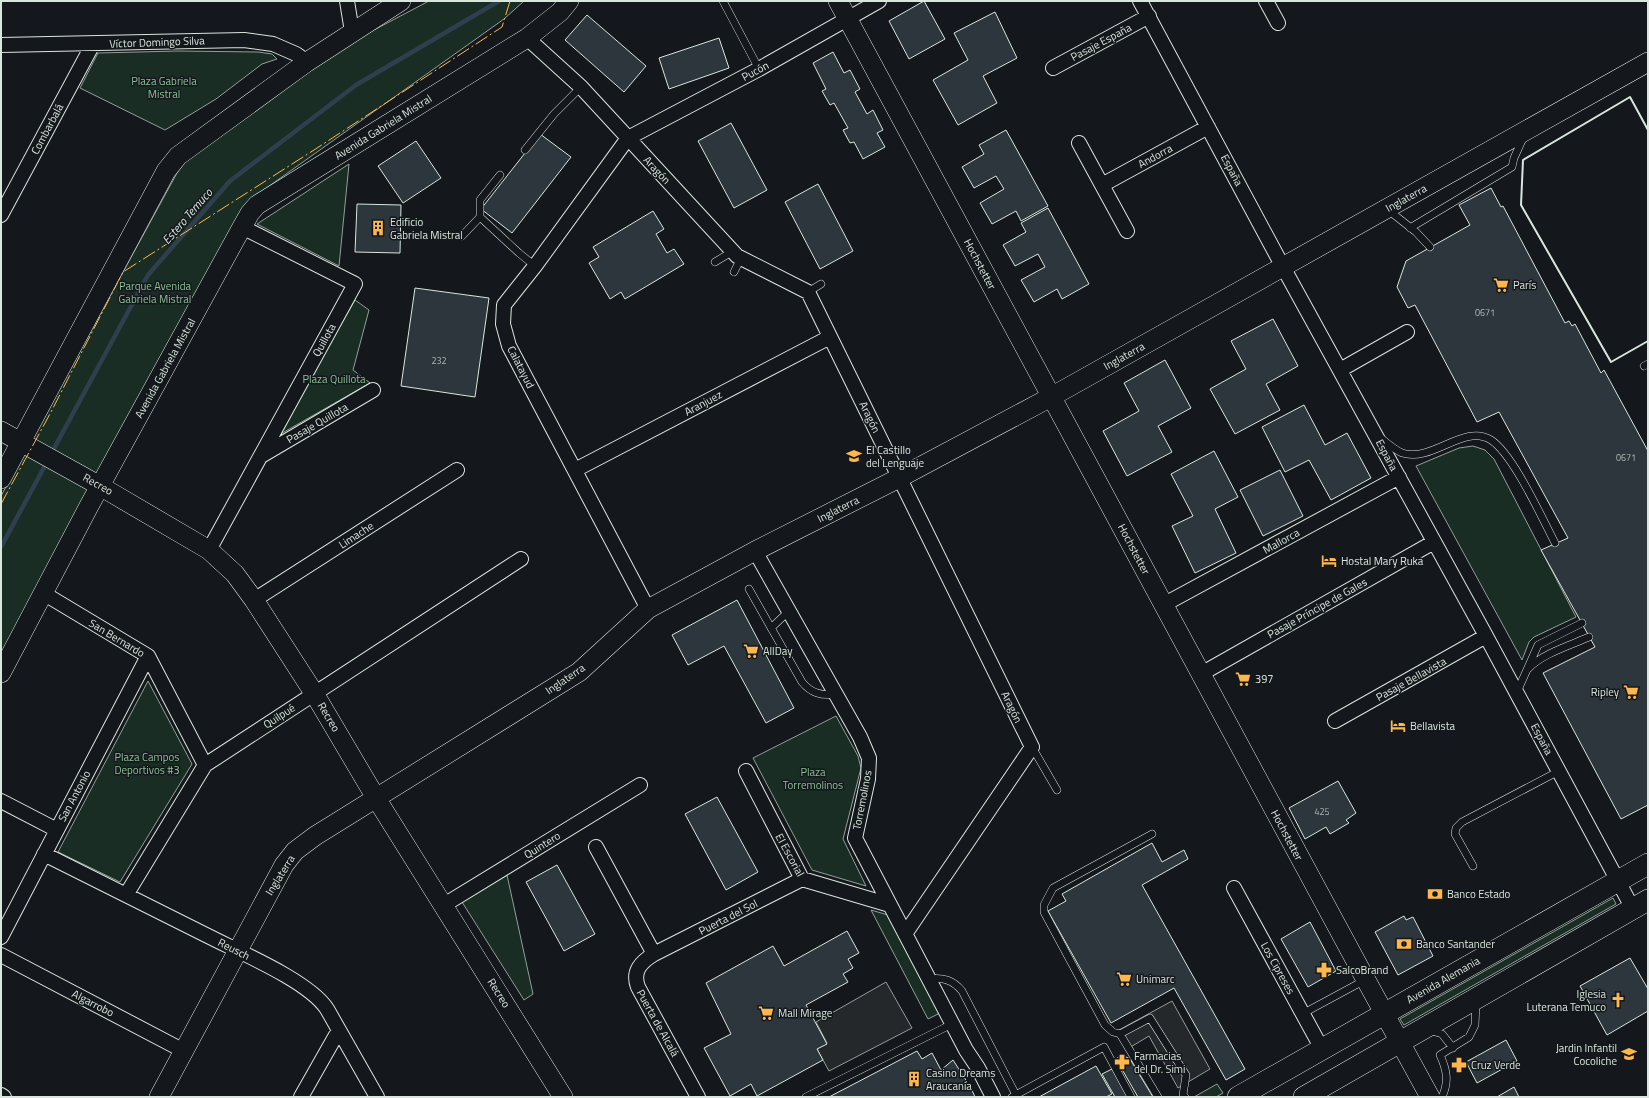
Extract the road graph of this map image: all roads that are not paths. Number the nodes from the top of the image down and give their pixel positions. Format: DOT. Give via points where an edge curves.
graph roads {
  1 [pos="347,1"];
  2 [pos="401,1"];
  3 [pos="569,1"];
  4 [pos="723,1"];
  5 [pos="838,1"];
  6 [pos="879,1"];
  7 [pos="1140,1"];
  8 [pos="1266,1"];
  9 [pos="1149,16"];
  10 [pos="848,19"];
  11 [pos="1278,23"];
  12 [pos="352,32"];
  13 [pos="527,38"];
  14 [pos="93,44"];
  15 [pos="1,45"];
  16 [pos="306,62"];
  17 [pos="1648,62"];
  18 [pos="1053,68"];
  19 [pos="759,69"];
  20 [pos="581,87"];
  21 [pos="1208,127"];
  22 [pos="1525,131"];
  23 [pos="628,138"];
  24 [pos="1079,143"];
  25 [pos="525,150"];
  26 [pos="500,175"];
  27 [pos="1102,185"];
  28 [pos="1386,209"];
  29 [pos="1,215"];
  30 [pos="480,217"];
  31 [pos="242,227"];
  32 [pos="1410,228"];
  33 [pos="1127,230"];
  34 [pos="462,236"];
  35 [pos="1430,247"];
  36 [pos="737,255"];
  37 [pos="715,262"];
  38 [pos="535,266"];
  39 [pos="1283,267"];
  40 [pos="734,272"];
  41 [pos="821,284"];
  42 [pos="808,292"];
  43 [pos="1407,332"];
  44 [pos="830,337"];
  45 [pos="1340,370"];
  46 [pos="373,390"];
  47 [pos="1051,397"];
  48 [pos="1,431"];
  49 [pos="1377,436"];
  50 [pos="26,444"];
  51 [pos="261,456"];
  52 [pos="457,470"];
  53 [pos="575,470"];
  54 [pos="1399,476"];
  55 [pos="899,478"];
  56 [pos="1,479"];
  57 [pos="100,486"];
  58 [pos="1434,542"];
  59 [pos="1555,543"];
  60 [pos="209,550"];
  61 [pos="755,551"];
  62 [pos="521,559"];
  63 [pos="749,589"];
  64 [pos="43,593"];
  65 [pos="254,600"];
  66 [pos="1163,605"];
  67 [pos="648,609"];
  68 [pos="789,611"];
  69 [pos="1582,623"];
  70 [pos="771,628"];
  71 [pos="1486,636"];
  72 [pos="1589,637"];
  73 [pos="148,656"];
  74 [pos="1,673"];
  75 [pos="1201,674"];
  76 [pos="1524,674"];
  77 [pos="1516,692"];
  78 [pos="314,693"];
  79 [pos="836,694"];
  80 [pos="1335,721"];
  81 [pos="1032,748"];
  82 [pos="205,765"];
  83 [pos="1559,771"];
  84 [pos="746,772"];
  85 [pos="640,785"];
  86 [pos="1057,790"];
  87 [pos="376,798"];
  88 [pos="1,801"];
  89 [pos="57,830"];
  90 [pos="1152,834"];
  91 [pos="596,847"];
  92 [pos="44,854"];
  93 [pos="1648,864"];
  94 [pos="1473,866"];
  95 [pos="802,879"];
  96 [pos="1618,881"];
  97 [pos="1234,888"];
  98 [pos="126,895"];
  99 [pos="1641,904"];
  100 [pos="444,905"];
  101 [pos="890,905"];
  102 [pos="905,934"];
  103 [pos="1,937"];
  104 [pos="238,951"];
  105 [pos="654,954"];
  106 [pos="1,956"];
  107 [pos="929,979"];
  108 [pos="1366,980"];
  109 [pos="1479,996"];
  110 [pos="1302,1014"];
  111 [pos="1384,1014"];
  112 [pos="952,1024"];
  113 [pos="338,1030"];
  114 [pos="1419,1030"];
  115 [pos="1120,1034"];
  116 [pos="1400,1041"];
  117 [pos="1453,1048"];
  118 [pos="1322,1049"];
  119 [pos="966,1050"];
  120 [pos="184,1051"];
  121 [pos="1,1095"];
  122 [pos="1014,1096"];
  123 [pos="1183,1096"];
  124 [pos="4,1097"];
  125 [pos="159,1097"];
  126 [pos="301,1097"];
  127 [pos="377,1097"];
  128 [pos="563,1097"];
  129 [pos="698,1097"];
  130 [pos="806,1097"];
  131 [pos="986,1097"];
  132 [pos="993,1097"];
  133 [pos="1131,1097"];
  134 [pos="1158,1097"];
  135 [pos="1238,1097"];
  136 [pos="1304,1097"];
  137 [pos="1430,1097"];
  138 [pos="1442,1097"];
  1 -- 12 [label="street"];
  2 -- 12 [label="main road"];
  3 -- 13 [label="main road, Avenida Gabriela Mistral" via="560,12"];
  4 -- 19 [label="lane"];
  5 -- 10 [label="main road, Hochstetter"];
  6 -- 10 [label="street, Pucón"];
  7 -- 9 [label="street, España"];
  8 -- 11 [label="street"];
  9 -- 18 [label="street, Pasaje España"];
  9 -- 21 [label="street, España"];
  10 -- 19 [label="street, Pucón"];
  10 -- 47 [label="main road, Hochstetter"];
  12 -- 16 [label="main road"];
  13 -- 20 [label="street, Aragón"];
  13 -- 31 [label="main road, Avenida Gabriela Mistral" via="257,205"];
  14 -- 15 [label="street, Víctor Domingo Silva"];
  14 -- 16 [label="street, Víctor Domingo Silva" via="244,40 273,44 296,54"];
  14 -- 29 [label="street, Combarbalá"];
  16 -- 50 [label="main road" via="178,156 166,171"];
  17 -- 22 [label="main road, Inglaterra"];
  19 -- 23 [label="street, Pucón"];
  20 -- 23 [label="street, Aragón"];
  20 -- 25 [label="lane" via="554,114"];
  21 -- 27 [label="street, Andorra"];
  21 -- 39 [label="street, España"];
  22 -- 28 [label="main road, Inglaterra"];
  22 -- 32 [label="lane" via="1512,168"];
  23 -- 36 [label="street, Aragón"];
  23 -- 38 [label="street, Calatayud"];
  24 -- 27 [label="street"];
  26 -- 30 [label="lane" via="480,200"];
  27 -- 33 [label="street"];
  28 -- 32 [label="lane"];
  28 -- 39 [label="main road, Inglaterra"];
  30 -- 34 [label="lane"];
  30 -- 38 [label="lane"];
  31 -- 51 [label="street, Quillota" via="355,284"];
  31 -- 57 [label="main road, Avenida Gabriela Mistral"];
  32 -- 35 [label="lane"];
  36 -- 37 [label="lane"];
  36 -- 40 [label="lane"];
  36 -- 42 [label="street, Aragón"];
  38 -- 53 [label="street, Calatayud" via="504,305 503,324 509,346"];
  39 -- 45 [label="street, España"];
  39 -- 47 [label="main road, Inglaterra"];
  41 -- 42 [label="lane"];
  42 -- 44 [label="street, Aragón"];
  43 -- 45 [label="street"];
  44 -- 53 [label="street, Aranjuez"];
  44 -- 55 [label="street, Aragón"];
  45 -- 49 [label="street, España"];
  46 -- 51 [label="street, Pasaje Quillota"];
  47 -- 55 [label="main road, Inglaterra"];
  47 -- 66 [label="main road, Hochstetter"];
  48 -- 50 [label="main road, Recreo"];
  49 -- 54 [label="street, España"];
  49 -- 59 [label="lane" via="1402,452 1416,455 1466,438 1484,437 1490,440 1505,453 1519,474"];
  50 -- 56 [label="main road"];
  50 -- 57 [label="main road, Recreo"];
  51 -- 60 [label="street, Quillota"];
  52 -- 65 [label="street, Limache"];
  53 -- 67 [label="street, Calatayud"];
  54 -- 58 [label="street, España"];
  54 -- 66 [label="street, Mallorca"];
  55 -- 61 [label="main road, Inglaterra"];
  55 -- 81 [label="street, Aragón"];
  57 -- 60 [label="main road, Recreo"];
  57 -- 64 [label="main road, Avenida Gabriela Mistral"];
  58 -- 71 [label="street, España"];
  58 -- 75 [label="street, Pasaje Príncipe de Gales"];
  60 -- 65 [label="main road, Recreo" via="235,574"];
  61 -- 67 [label="main road, Inglaterra"];
  61 -- 68 [label="street, Torremolinos"];
  62 -- 78 [label="street, Quilpué"];
  63 -- 70 [label="lane"];
  64 -- 73 [label="street, San Bernardo"];
  64 -- 74 [label="main road, Avenida Gabriela Mistral"];
  65 -- 78 [label="main road, Recreo"];
  66 -- 75 [label="main road, Hochstetter"];
  67 -- 87 [label="main road, Inglaterra" via="579,672"];
  68 -- 70 [label="lane"];
  68 -- 79 [label="street, Torremolinos"];
  69 -- 76 [label="lane" via="1538,645"];
  70 -- 79 [label="lane" via="806,686 822,695"];
  71 -- 77 [label="street, España"];
  71 -- 80 [label="street, Pasaje Bellavista"];
  72 -- 76 [label="lane" via="1537,661"];
  73 -- 82 [label="street, San Bernardo"];
  73 -- 89 [label="street, San Antonio"];
  75 -- 108 [label="main road, Hochstetter"];
  76 -- 77 [label="lane"];
  77 -- 83 [label="street, España"];
  78 -- 82 [label="street, Quilpué"];
  78 -- 87 [label="main road, Recreo"];
  79 -- 101 [label="street, Torremolinos" via="869,758 868,779 855,838"];
  81 -- 86 [label="lane"];
  81 -- 102 [label="street"];
  82 -- 98 [label="street, Quilpué"];
  83 -- 94 [label="lane" via="1462,822 1456,828 1455,834"];
  83 -- 96 [label="street, España"];
  84 -- 95 [label="street, El Escorial"];
  85 -- 100 [label="street, Quintero"];
  87 -- 100 [label="main road, Recreo"];
  87 -- 104 [label="main road, Inglaterra" via="295,851 284,866"];
  88 -- 89 [label="street"];
  89 -- 92 [label="street, San Antonio"];
  90 -- 115 [label="lane" via="1053,888 1044,905 1044,912 1105,1025"];
  91 -- 105 [label="street"];
  92 -- 98 [label="street, Reusch"];
  92 -- 103 [label="street, San Antonio"];
  93 -- 96 [label="main road, Avenida Alemania"];
  95 -- 101 [label="street, El Escorial"];
  95 -- 105 [label="street, Puerta del Sol"];
  96 -- 99 [label="street, España"];
  96 -- 111 [label="main road, Avenida Alemania"];
  97 -- 110 [label="street, Los Cipreses"];
  98 -- 104 [label="street, Reusch"];
  99 -- 109 [label="main road"];
  100 -- 128 [label="main road, Recreo"];
  101 -- 102 [label="street, Torremolinos"];
  102 -- 107 [label="street, Torremolinos"];
  104 -- 113 [label="street, Reusch" via="314,994 322,1002"];
  104 -- 120 [label="main road, Inglaterra"];
  105 -- 129 [label="street, Puerta de Alcalá" via="644,960 637,970 635,979"];
  106 -- 120 [label="street, Algarrobo"];
  107 -- 112 [label="street, Torremolinos"];
  107 -- 122 [label="lane" via="943,978 959,987"];
  108 -- 110 [label="lane"];
  108 -- 111 [label="main road, Hochstetter"];
  109 -- 114 [label="main road"];
  109 -- 117 [label="lane" via="1475,1008 1475,1025 1469,1037"];
  110 -- 118 [label="street, Los Cipreses"];
  111 -- 116 [label="main road, Hochstetter"];
  111 -- 118 [label="main road, Avenida Alemania"];
  112 -- 119 [label="street, Torremolinos"];
  112 -- 130 [label="lane"];
  113 -- 126 [label="street"];
  113 -- 127 [label="street, Reusch"];
  114 -- 116 [label="main road"];
  114 -- 117 [label="lane" via="1438,1032"];
  115 -- 123 [label="lane" via="1150,1018 1186,1075"];
  115 -- 134 [label="lane"];
  116 -- 136 [label="main road"];
  116 -- 137 [label="main road, Hochstetter"];
  117 -- 138 [label="lane" via="1440,1055 1446,1067 1447,1077"];
  118 -- 135 [label="main road, Avenida Alemania"];
  119 -- 131 [label="street, Torremolinos"];
  119 -- 132 [label="street, Torremolinos"];
  120 -- 125 [label="main road, Inglaterra"];
  121 -- 124 [label="street"];
  122 -- 133 [label="lane" via="1104,1047"];
}
